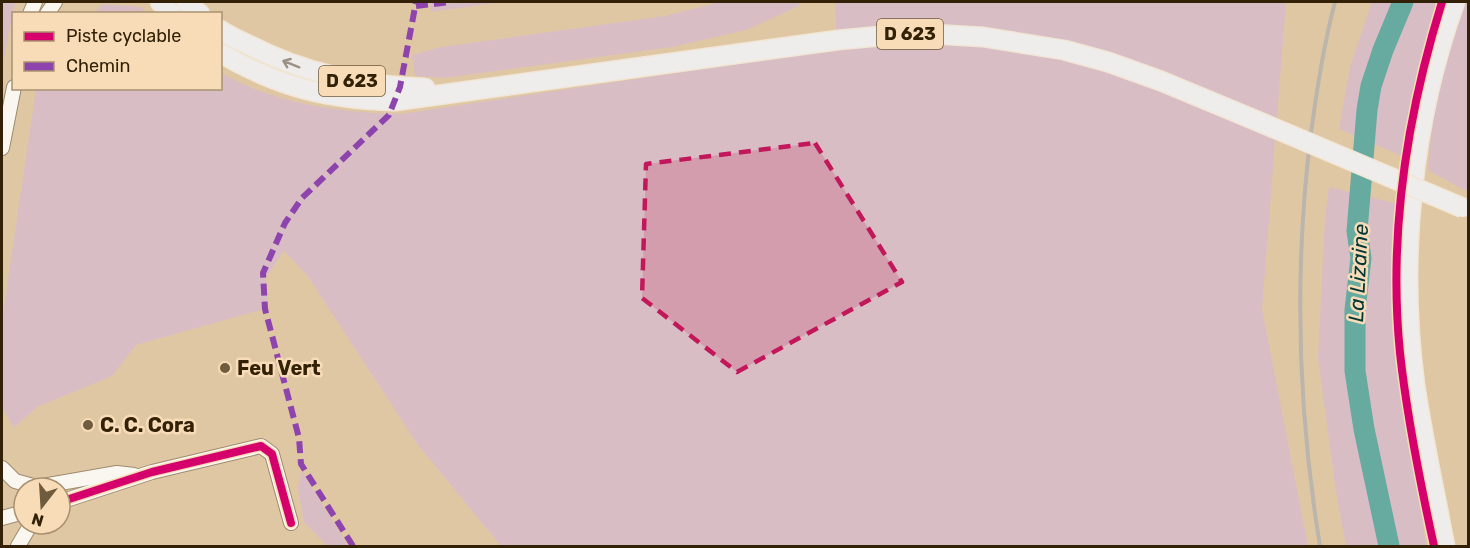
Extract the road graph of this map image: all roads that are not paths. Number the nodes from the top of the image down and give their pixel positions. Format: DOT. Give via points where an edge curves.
graph roads {
  1 [pos="186,2"];
  2 [pos="1455,2"];
  3 [pos="198,12"];
  4 [pos="222,31"];
  5 [pos="222,54"];
  6 [pos="493,87"];
  7 [pos="13,90"];
  8 [pos="2,148"];
  9 [pos="1466,209"];
  10 [pos="2,468"];
  11 [pos="139,476"];
  12 [pos="72,498"];
  13 [pos="291,523"];
  14 [pos="1445,546"];
  1 -- 3 [label="main road"];
  2 -- 14 [label="main road" via="1421,135 1409,270 1415,384"];
  6 -- 4 [label="main road, D 623, one-way" via="365,84 310,71"];
  5 -- 6 [label="main road, D 623" via="252,71 305,91 363,100 394,101"];
  6 -- 9 [label="main road, D 623, bridge" via="838,40 914,33 983,36 1108,62"];
  7 -- 8 [label="street"];
  10 -- 11 [label="street" via="15,481 37,488 117,473"];
  11 -- 12 [label="street"];
  11 -- 13 [label="street" via="261,446 272,454"];
}
